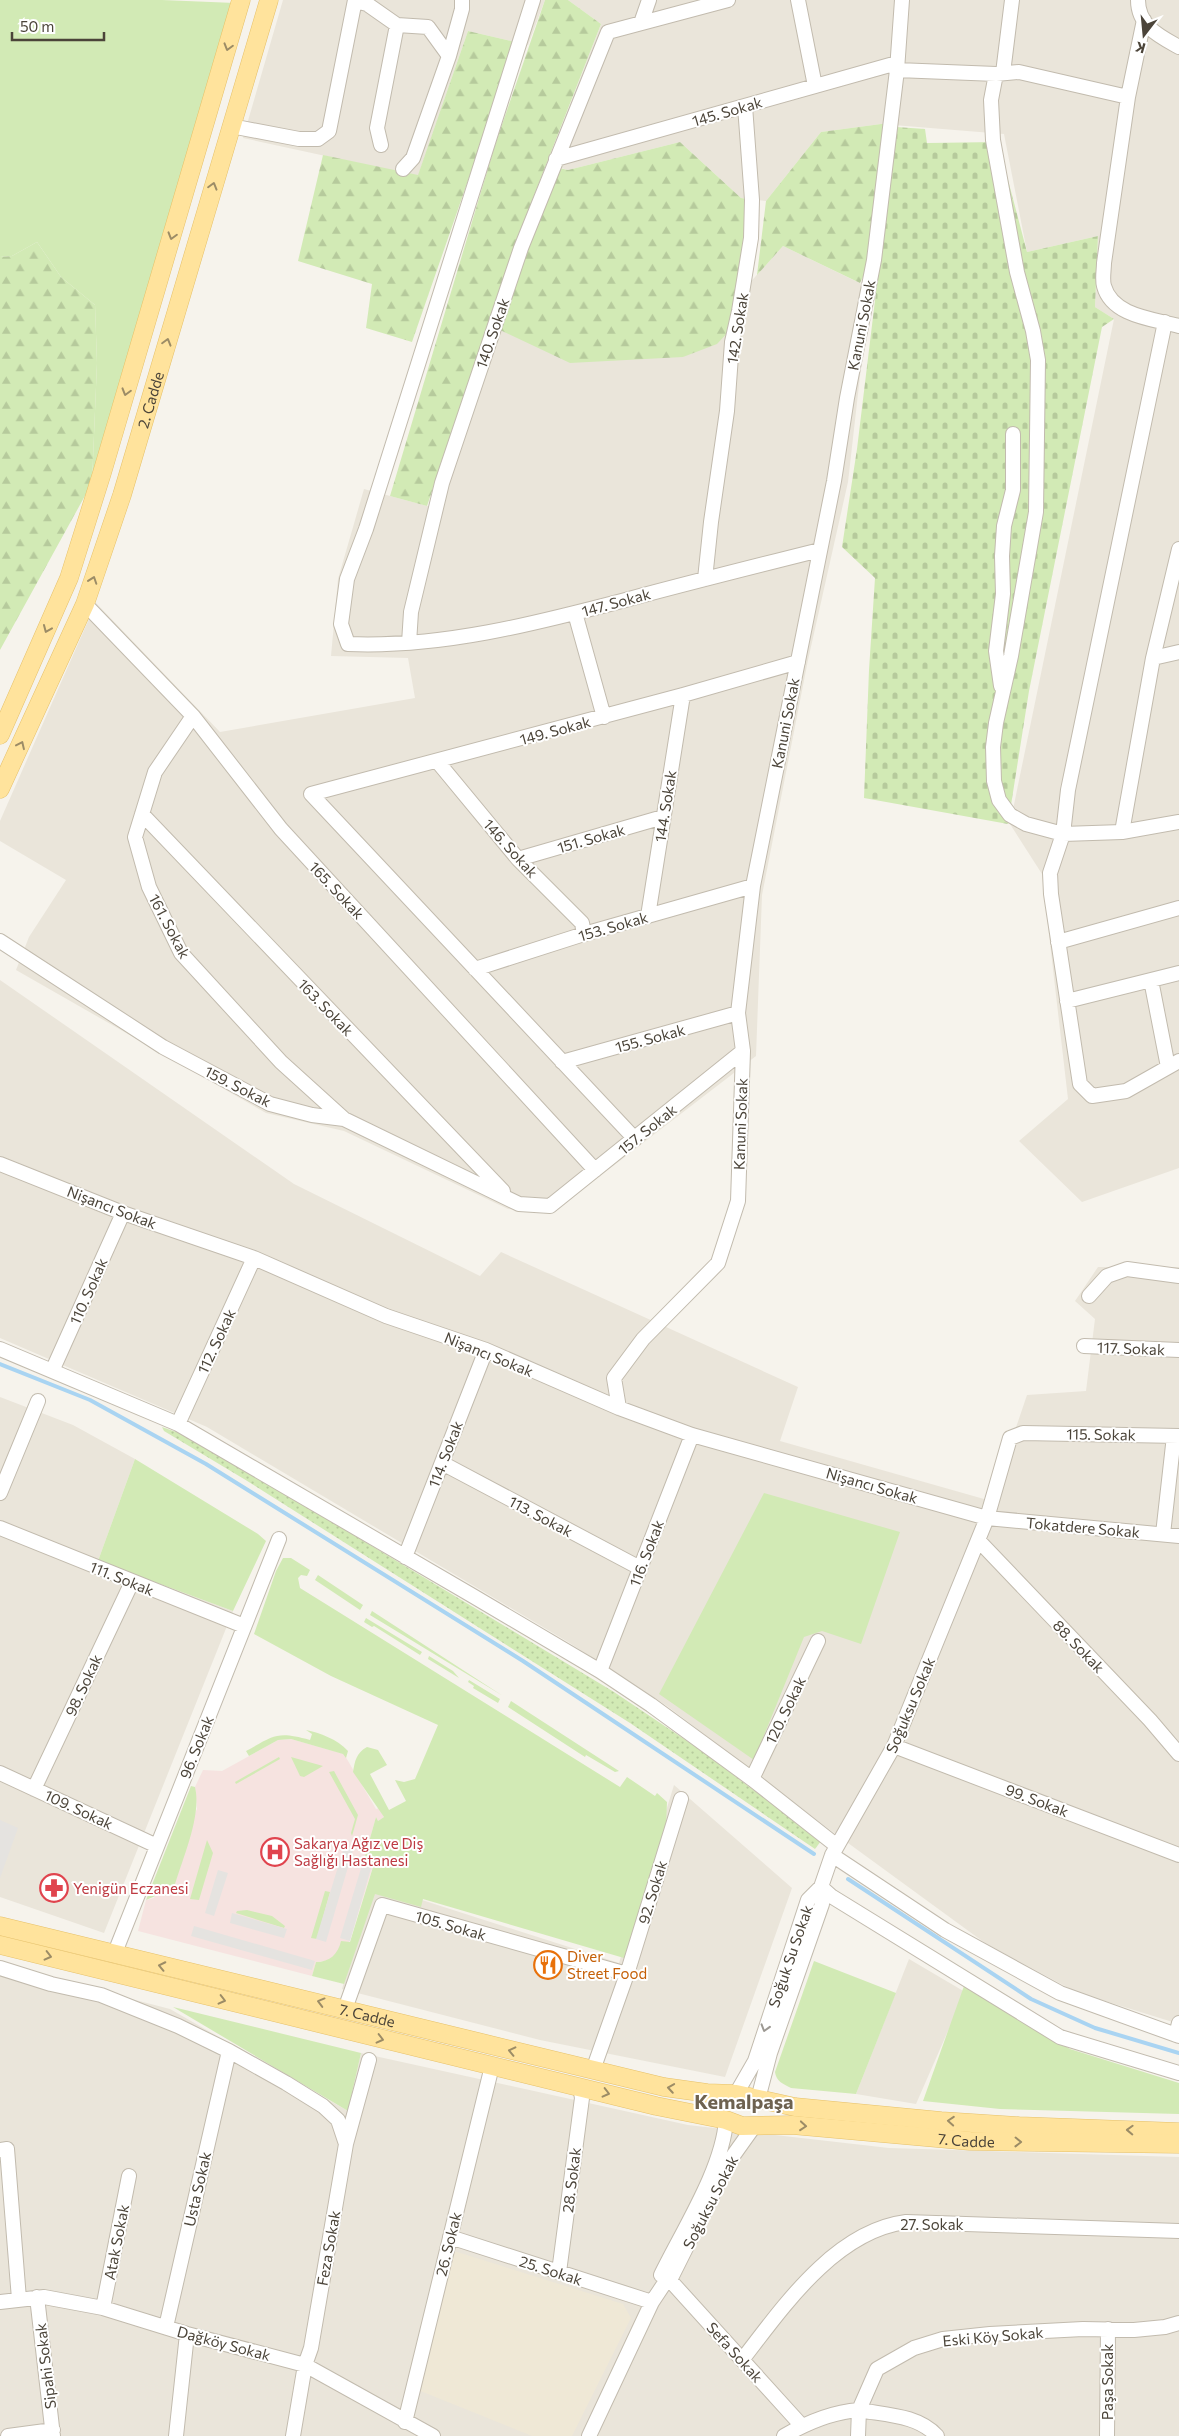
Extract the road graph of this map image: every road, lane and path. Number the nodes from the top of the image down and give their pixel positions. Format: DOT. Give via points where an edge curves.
graph roads {
  1 [pos="241,0"];
  2 [pos="269,0"];
  3 [pos="355,0"];
  4 [pos="462,0"];
  5 [pos="533,0"];
  6 [pos="650,0"];
  7 [pos="728,0"];
  8 [pos="798,0"];
  9 [pos="902,0"];
  10 [pos="1012,0"];
  11 [pos="1138,0"];
  12 [pos="1144,20"];
  13 [pos="642,23"];
  14 [pos="397,25"];
  15 [pos="1179,47"];
  16 [pos="448,56"];
  17 [pos="897,66"];
  18 [pos="999,74"];
  19 [pos="815,86"];
  20 [pos="1128,98"];
  21 [pos="745,106"];
  22 [pos="231,126"];
  23 [pos="381,145"];
  24 [pos="556,159"];
  25 [pos="402,169"];
  26 [pos="1164,322"];
  27 [pos="1179,326"];
  28 [pos="1013,434"];
  29 [pos="1179,549"];
  30 [pos="820,550"];
  31 [pos="705,579"];
  32 [pos="85,604"];
  33 [pos="575,613"];
  34 [pos="409,643"];
  35 [pos="1179,652"];
  36 [pos="1153,658"];
  37 [pos="798,662"];
  38 [pos="1002,694"];
  39 [pos="684,695"];
  40 [pos="193,716"];
  41 [pos="604,716"];
  42 [pos="0,735"];
  43 [pos="437,761"];
  44 [pos="0,789"];
  45 [pos="142,814"];
  46 [pos="663,817"];
  47 [pos="1179,822"];
  48 [pos="1122,832"];
  49 [pos="1063,834"];
  50 [pos="518,859"];
  51 [pos="753,886"];
  52 [pos="1179,908"];
  53 [pos="648,916"];
  54 [pos="584,934"];
  55 [pos="0,941"];
  56 [pos="1058,942"];
  57 [pos="475,969"];
  58 [pos="1179,973"];
  59 [pos="1150,980"];
  60 [pos="1067,1001"];
  61 [pos="738,1014"];
  62 [pos="743,1051"];
  63 [pos="562,1062"];
  64 [pos="1174,1064"];
  65 [pos="344,1119"];
  66 [pos="635,1139"];
  67 [pos="0,1164"];
  68 [pos="595,1170"];
  69 [pos="510,1199"];
  70 [pos="550,1206"];
  71 [pos="123,1212"];
  72 [pos="254,1258"];
  73 [pos="1179,1276"];
  74 [pos="1090,1296"];
  75 [pos="1084,1346"];
  76 [pos="0,1349"];
  77 [pos="486,1350"];
  78 [pos="1179,1350"];
  79 [pos="53,1369"];
  80 [pos="38,1401"];
  81 [pos="620,1408"];
  82 [pos="178,1424"];
  83 [pos="1023,1433"];
  84 [pos="692,1435"];
  85 [pos="1176,1436"];
  86 [pos="442,1463"];
  87 [pos="0,1493"];
  88 [pos="987,1518"];
  89 [pos="0,1528"];
  90 [pos="1163,1534"];
  91 [pos="1179,1536"];
  92 [pos="279,1538"];
  93 [pos="978,1540"];
  94 [pos="405,1557"];
  95 [pos="640,1568"];
  96 [pos="132,1582"];
  97 [pos="244,1626"];
  98 [pos="818,1641"];
  99 [pos="600,1671"];
  100 [pos="894,1746"];
  101 [pos="1179,1754"];
  102 [pos="0,1773"];
  103 [pos="752,1779"];
  104 [pos="34,1789"];
  105 [pos="681,1799"];
  106 [pos="157,1846"];
  107 [pos="834,1850"];
  108 [pos="1179,1855"];
  109 [pos="821,1887"];
  110 [pos="4,1926"];
  111 [pos="0,1945"];
  112 [pos="114,1955"];
  113 [pos="0,1968"];
  114 [pos="627,1974"];
  115 [pos="345,2008"];
  116 [pos="1178,2031"];
  117 [pos="228,2051"];
  118 [pos="369,2060"];
  119 [pos="492,2066"];
  120 [pos="593,2070"];
  121 [pos="1179,2073"];
  122 [pos="580,2087"];
  123 [pos="736,2094"];
  124 [pos="758,2098"];
  125 [pos="726,2120"];
  126 [pos="755,2125"];
  127 [pos="1179,2132"];
  128 [pos="346,2144"];
  129 [pos="1179,2144"];
  130 [pos="3,2149"];
  131 [pos="129,2176"];
  132 [pos="1179,2231"];
  133 [pos="450,2237"];
  134 [pos="559,2272"];
  135 [pos="668,2278"];
  136 [pos="37,2297"];
  137 [pos="19,2299"];
  138 [pos="0,2302"];
  139 [pos="652,2302"];
  140 [pos="103,2308"];
  141 [pos="1179,2322"];
  142 [pos="166,2327"];
  143 [pos="1108,2329"];
  144 [pos="187,2334"];
  145 [pos="742,2360"];
  146 [pos="305,2365"];
  147 [pos="859,2410"];
  148 [pos="405,2422"];
  149 [pos="802,2426"];
  150 [pos="53,2433"];
  151 [pos="8,2436"];
  152 [pos="176,2436"];
  153 [pos="293,2436"];
  154 [pos="432,2436"];
  155 [pos="589,2436"];
  156 [pos="784,2436"];
  157 [pos="858,2436"];
  158 [pos="937,2436"];
  159 [pos="1107,2436"];
  1 -- 42 [label="main road, 2. Cadde, one-way" via="69,578"];
  2 -- 22 [label="main road, 2. Cadde"];
  3 -- 14 [label="street" via="367,4"];
  3 -- 22 [label="street" via="329,132 318,140 299,139"];
  4 -- 16 [label="street"];
  5 -- 34 [label="street, 147. Sokak" via="372,510 347,579 341,624 348,644"];
  6 -- 13 [label="street"];
  7 -- 13 [label="street"];
  8 -- 19 [label="street"];
  9 -- 17 [label="street, Kanuni Sokak"];
  10 -- 18 [label="street"];
  11 -- 12 [label="street" via="1138,9"];
  12 -- 15 [label="street" via="1152,33"];
  12 -- 20 [label="street"];
  13 -- 24 [label="street, 140. Sokak" via="608,32"];
  14 -- 16 [label="street" via="428,27"];
  14 -- 23 [label="street" via="377,128"];
  16 -- 25 [label="street" via="414,158"];
  17 -- 18 [label="street, 145. Sokak"];
  17 -- 19 [label="street, 145. Sokak"];
  17 -- 30 [label="street, Kanuni Sokak" via="874,260"];
  18 -- 20 [label="street, 145. Sokak" via="1019,72"];
  18 -- 38 [label="street" via="991,100 993,140 1017,272 1038,360 1036,512"];
  19 -- 21 [label="street, 145. Sokak"];
  20 -- 26 [label="street" via="1103,284 1107,295 1126,311"];
  21 -- 24 [label="street, 145. Sokak"];
  21 -- 31 [label="street, 142. Sokak" via="752,200 751,238 732,342 727,411"];
  32 -- 22 [label="main road, 2. Cadde, one-way" via="122,495"];
  24 -- 34 [label="street, 140. Sokak" via="521,248 442,483 411,612"];
  26 -- 27 [label="street"];
  26 -- 49 [label="street" via="1068,790"];
  28 -- 38 [label="street" via="1013,490 1004,526 1003,594 996,651"];
  29 -- 36 [label="street"];
  30 -- 31 [label="street, 147. Sokak"];
  30 -- 37 [label="street, Kanuni Sokak"];
  31 -- 33 [label="street, 147. Sokak"];
  32 -- 40 [label="street, 165. Sokak"];
  44 -- 32 [label="main road, 2. Cadde, one-way"];
  33 -- 34 [label="street, 147. Sokak" via="462,637"];
  33 -- 41 [label="street"];
  35 -- 36 [label="street"];
  36 -- 48 [label="street"];
  37 -- 39 [label="street, 149. Sokak"];
  37 -- 51 [label="street, Kanuni Sokak"];
  38 -- 49 [label="street" via="993,747 994,781 999,800 1010,815 1026,824"];
  39 -- 41 [label="street, 149. Sokak"];
  39 -- 46 [label="street, 144. Sokak"];
  40 -- 45 [label="street, 161. Sokak" via="154,772"];
  40 -- 68 [label="street, 165. Sokak" via="281,829"];
  41 -- 43 [label="street, 149. Sokak"];
  43 -- 50 [label="street, 146. Sokak"];
  43 -- 57 [label="street, 149. Sokak" via="311,794"];
  45 -- 65 [label="street, 161. Sokak" via="135,837 149,887 182,953 280,1062"];
  45 -- 69 [label="street, 163. Sokak"];
  46 -- 50 [label="street, 151. Sokak"];
  46 -- 53 [label="street, 144. Sokak"];
  47 -- 48 [label="street"];
  48 -- 49 [label="street"];
  49 -- 56 [label="street" via="1050,873"];
  50 -- 54 [label="street, 146. Sokak" via="582,923"];
  51 -- 53 [label="street, 153. Sokak"];
  51 -- 61 [label="street, Kanuni Sokak"];
  52 -- 56 [label="street"];
  53 -- 54 [label="street, 153. Sokak"];
  54 -- 57 [label="street, 153. Sokak"];
  55 -- 65 [label="street, 159. Sokak" via="163,1046 270,1104"];
  56 -- 60 [label="street"];
  57 -- 63 [label="street"];
  58 -- 59 [label="street"];
  59 -- 60 [label="street"];
  59 -- 64 [label="street"];
  60 -- 64 [label="street" via="1080,1084 1092,1096 1126,1091"];
  61 -- 62 [label="street, Kanuni Sokak"];
  61 -- 63 [label="street, 155. Sokak"];
  62 -- 66 [label="street, 157. Sokak"];
  62 -- 81 [label="street, Kanuni Sokak" via="738,1201 718,1263 643,1339 614,1378"];
  63 -- 66 [label="street"];
  65 -- 69 [label="street, 159. Sokak"];
  66 -- 68 [label="street, 157. Sokak"];
  67 -- 71 [label="street, Nişancı Sokak"];
  68 -- 70 [label="street, 157. Sokak"];
  69 -- 70 [label="street, 159. Sokak" via="519,1204"];
  71 -- 72 [label="street, Nişancı Sokak"];
  71 -- 79 [label="street, 110. Sokak"];
  72 -- 77 [label="street, Nişancı Sokak" via="386,1316"];
  72 -- 82 [label="street, 112. Sokak"];
  73 -- 74 [label="street" via="1128,1269 1107,1276"];
  75 -- 78 [label="street, 117. Sokak"];
  76 -- 79 [label="street"];
  77 -- 81 [label="street, Nişancı Sokak"];
  77 -- 86 [label="street, 114. Sokak"];
  79 -- 82 [label="street"];
  80 -- 87 [label="street"];
  81 -- 84 [label="street, Nişancı Sokak"];
  82 -- 94 [label="street"];
  83 -- 85 [label="street, 115. Sokak"];
  83 -- 88 [label="street, Soğuksu Sokak" via="1010,1438"];
  84 -- 88 [label="street, Nişancı Sokak"];
  84 -- 95 [label="street, 116. Sokak"];
  85 -- 90 [label="street"];
  86 -- 94 [label="street, 114. Sokak"];
  86 -- 95 [label="street, 113. Sokak"];
  88 -- 90 [label="street, Tokatdere Sokak"];
  88 -- 93 [label="street, Soğuksu Sokak"];
  89 -- 96 [label="street, 111. Sokak"];
  90 -- 91 [label="street, Tokatdere Sokak"];
  92 -- 97 [label="street, 96. Sokak"];
  93 -- 100 [label="street, Soğuksu Sokak"];
  93 -- 101 [label="street, 88. Sokak"];
  94 -- 99 [label="street"];
  95 -- 99 [label="street, 116. Sokak"];
  96 -- 97 [label="street, 111. Sokak"];
  96 -- 104 [label="street, 98. Sokak"];
  97 -- 106 [label="street, 96. Sokak"];
  98 -- 103 [label="street, 120. Sokak"];
  99 -- 103 [label="street"];
  100 -- 107 [label="street, Soğuksu Sokak"];
  100 -- 108 [label="street, 99. Sokak"];
  102 -- 104 [label="street, 109. Sokak"];
  103 -- 107 [label="street"];
  104 -- 106 [label="street, 109. Sokak"];
  105 -- 114 [label="street, 92. Sokak"];
  106 -- 112 [label="street, 96. Sokak"];
  107 -- 109 [label="street, Soğuksu Sokak"];
  107 -- 116 [label="street" via="945,1930 1060,1993"];
  109 -- 121 [label="street" via="1060,2036"];
  109 -- 123 [label="street, Soğuk Su Sokak, one-way" via="808,1900 755,2061"];
  109 -- 124 [label="street, Soğuk Su Sokak" via="822,1904 778,2026"];
  110 -- 112 [label="main road, 7. Cadde"];
  111 -- 119 [label="main road, 7. Cadde, one-way"];
  115 -- 112 [label="main road, 7. Cadde, one-way"];
  113 -- 117 [label="street" via="101,1995 178,2026"];
  114 -- 115 [label="street, 105. Sokak" via="382,1905"];
  114 -- 120 [label="street, 92. Sokak"];
  120 -- 115 [label="main road, 7. Cadde, one-way"];
  117 -- 128 [label="street" via="323,2106 338,2120"];
  117 -- 142 [label="street, Usta Sokak"];
  118 -- 128 [label="street, Feza Sokak"];
  119 -- 122 [label="main road, 7. Cadde"];
  119 -- 133 [label="street, 26. Sokak"];
  123 -- 120 [label="main road, 7. Cadde, one-way" via="664,2087"];
  122 -- 125 [label="main road, 7. Cadde, one-way"];
  122 -- 134 [label="street, 28. Sokak" via="582,2098"];
  123 -- 124 [label="main road, 7. Cadde"];
  123 -- 125 [label="main road" via="726,2111"];
  124 -- 126 [label="main road"];
  127 -- 124 [label="main road, 7. Cadde, one-way" via="941,2121 795,2107"];
  125 -- 126 [label="main road, 7. Cadde" via="742,2126"];
  125 -- 135 [label="street, Soğuksu Sokak" via="717,2162 661,2275"];
  126 -- 129 [label="main road, 7. Cadde, one-way" via="792,2125 970,2141"];
  126 -- 135 [label="street, Soğuksu Sokak" via="730,2160 671,2278"];
  128 -- 146 [label="street, Feza Sokak" via="311,2348"];
  130 -- 137 [label="street"];
  131 -- 140 [label="street, Atak Sokak"];
  132 -- 145 [label="street, 27. Sokak" via="895,2223 862,2235 798,2287"];
  133 -- 134 [label="street, 25. Sokak"];
  133 -- 148 [label="street, 26. Sokak"];
  134 -- 139 [label="street, 25. Sokak"];
  135 -- 139 [label="street, Soğuksu Sokak"];
  135 -- 145 [label="street, Sefa Sokak"];
  136 -- 137 [label="street, Dağköy Sokak"];
  136 -- 140 [label="street, Dağköy Sokak"];
  136 -- 150 [label="street, Sipahi Sokak"];
  137 -- 138 [label="street, Dağköy Sokak"];
  139 -- 155 [label="street, Soğuksu Sokak"];
  140 -- 142 [label="street, Dağköy Sokak"];
  141 -- 143 [label="street, Eski Köy Sokak" via="1165,2327"];
  142 -- 144 [label="street, Dağköy Sokak"];
  143 -- 147 [label="street, Eski Köy Sokak" via="990,2334 943,2340 914,2348 877,2369"];
  143 -- 159 [label="street, Paşa Sokak"];
  144 -- 146 [label="street, Dağköy Sokak"];
  144 -- 152 [label="street"];
  145 -- 149 [label="street, Sefa Sokak"];
  146 -- 148 [label="street, Dağköy Sokak"];
  146 -- 153 [label="street, Feza Sokak"];
  147 -- 149 [label="street" via="839,2412"];
  147 -- 157 [label="street"];
  147 -- 158 [label="street" via="916,2420"];
  148 -- 154 [label="street, Dağköy Sokak"];
  149 -- 156 [label="street"];
  150 -- 151 [label="street"];
}
